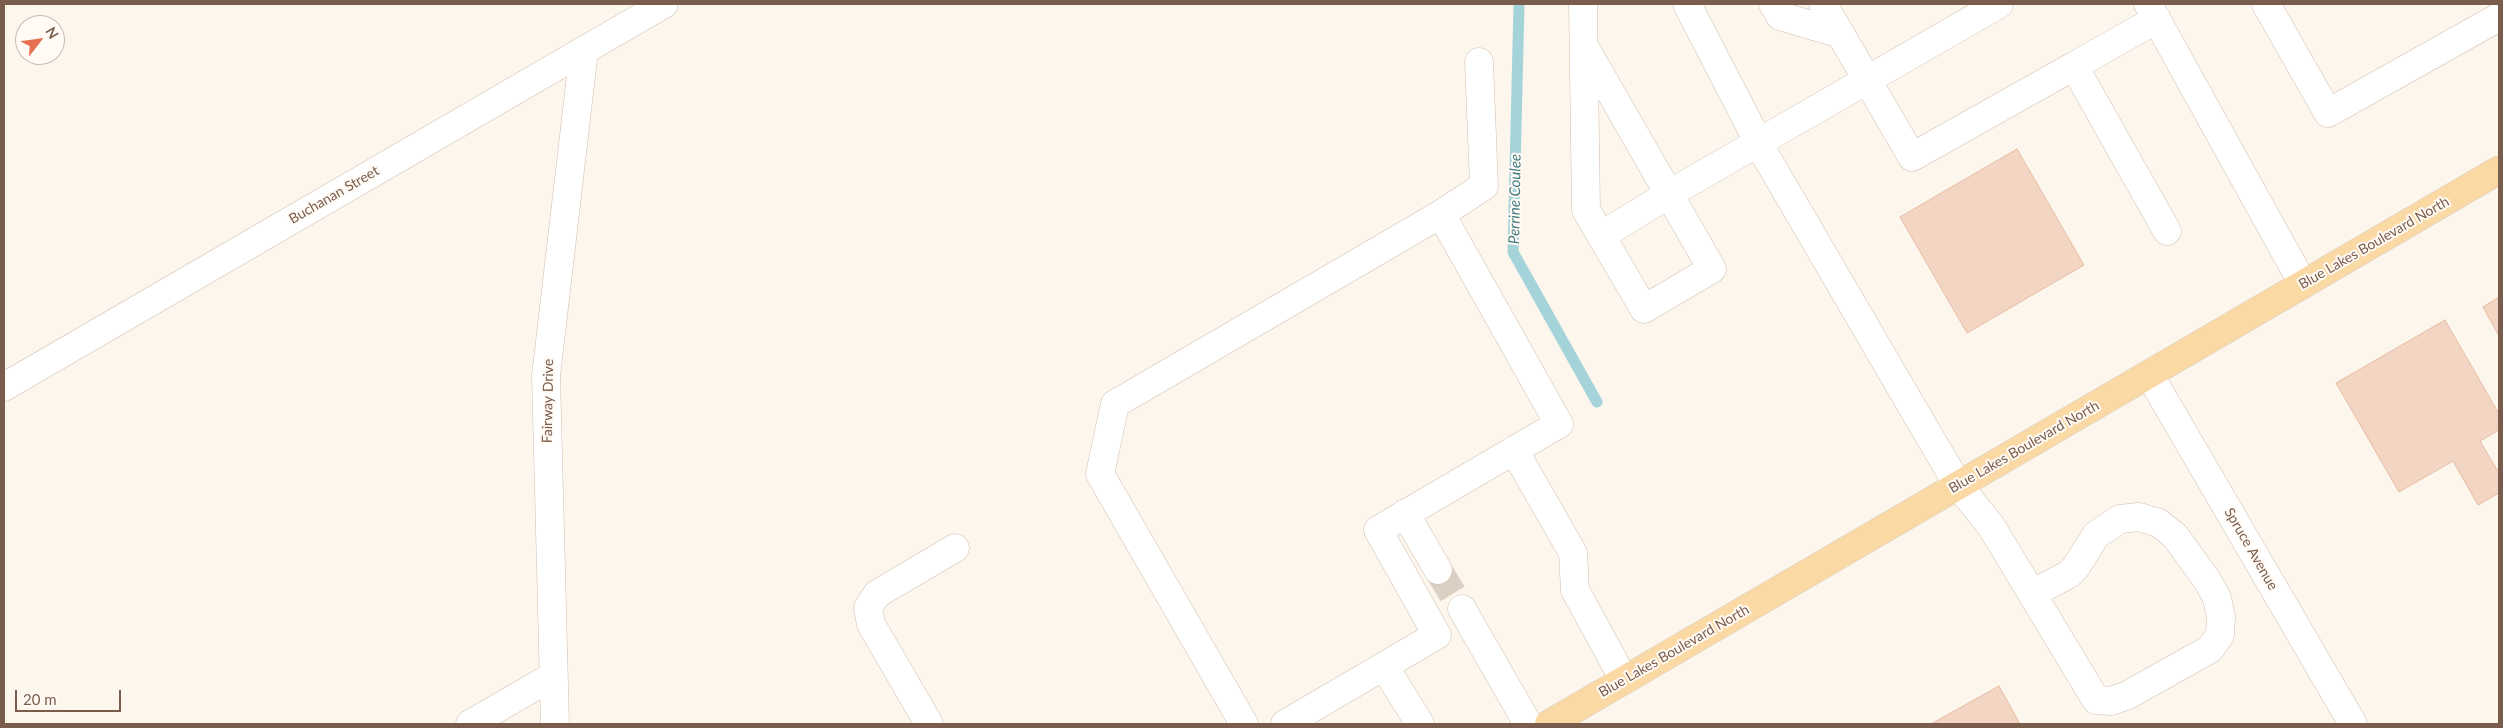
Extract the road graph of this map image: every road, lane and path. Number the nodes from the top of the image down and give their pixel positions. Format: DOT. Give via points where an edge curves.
graph roads {
  1 [pos="664,4"];
  2 [pos="1583,4"];
  3 [pos="1687,4"];
  4 [pos="1773,4"];
  5 [pos="1823,4"];
  6 [pos="1999,4"];
  7 [pos="2266,4"];
  8 [pos="2153,12"];
  9 [pos="2499,16"];
  10 [pos="1840,34"];
  11 [pos="1584,45"];
  12 [pos="584,50"];
  13 [pos="1479,62"];
  14 [pos="2074,66"];
  15 [pos="1867,79"];
  16 [pos="1758,141"];
  17 [pos="2499,170"];
  18 [pos="1669,194"];
  19 [pos="1441,214"];
  20 [pos="2166,231"];
  21 [pos="1601,236"];
  22 [pos="2303,284"];
  23 [pos="2150,374"];
  24 [pos="4,387"];
  25 [pos="1514,450"];
  26 [pos="1958,485"];
  27 [pos="1405,513"];
  28 [pos="955,548"];
  29 [pos="1438,570"];
  30 [pos="2032,594"];
  31 [pos="1462,609"];
  32 [pos="1437,635"];
  33 [pos="1484,646"];
  34 [pos="1384,666"];
  35 [pos="553,676"];
  36 [pos="1624,680"];
  37 [pos="470,724"];
  38 [pos="555,724"];
  39 [pos="929,724"];
  40 [pos="1244,724"];
  41 [pos="1285,724"];
  42 [pos="1420,724"];
  43 [pos="1528,724"];
  44 [pos="1549,724"];
  45 [pos="2353,724"];
  1 -- 12 [label="street, Buchanan Street"];
  2 -- 11 [label="street"];
  3 -- 16 [label="street"];
  4 -- 10 [label="street" via="1780,16"];
  5 -- 10 [label="street"];
  6 -- 15 [label="street"];
  7 -- 9 [label="street" via="2328,113"];
  8 -- 14 [label="street"];
  8 -- 22 [label="street"];
  10 -- 15 [label="street"];
  11 -- 18 [label="street"];
  11 -- 21 [label="street" via="1586,210"];
  12 -- 24 [label="street, Buchanan Street"];
  12 -- 35 [label="street, Fairway Drive" via="546,376"];
  13 -- 19 [label="street" via="1484,186"];
  14 -- 15 [label="street" via="1912,157"];
  14 -- 20 [label="street"];
  15 -- 16 [label="street"];
  16 -- 18 [label="street"];
  16 -- 26 [label="street"];
  17 -- 22 [label="main road, Blue Lakes Boulevard North"];
  18 -- 21 [label="street"];
  18 -- 21 [label="street" via="1712,269 1644,309"];
  19 -- 25 [label="street" via="1559,424"];
  19 -- 40 [label="street" via="1115,404 1100,474"];
  22 -- 23 [label="main road, Blue Lakes Boulevard North"];
  23 -- 26 [label="main road, Blue Lakes Boulevard North"];
  23 -- 45 [label="street, Spruce Avenue"];
  25 -- 27 [label="street"];
  25 -- 36 [label="street" via="1573,553 1575,590"];
  26 -- 30 [label="street" via="1991,526"];
  26 -- 36 [label="main road, Blue Lakes Boulevard North"];
  27 -- 29 [label="street"];
  27 -- 32 [label="street" via="1378,530"];
  28 -- 39 [label="street" via="877,594 868,608 871,624"];
  30 -- 30 [label="street" via="2069,574 2096,535 2120,518 2139,517 2159,523 2175,536 2207,580 2217,598 2222,617 2220,634 2210,649 2128,696 2111,701 2096,700"];
  31 -- 33 [label="street"];
  32 -- 33 [label="street"];
  32 -- 34 [label="street"];
  33 -- 43 [label="street"];
  34 -- 41 [label="street"];
  34 -- 42 [label="street"];
  35 -- 37 [label="street"];
  35 -- 38 [label="street, Fairway Drive"];
  36 -- 44 [label="main road, Blue Lakes Boulevard North"];
}
